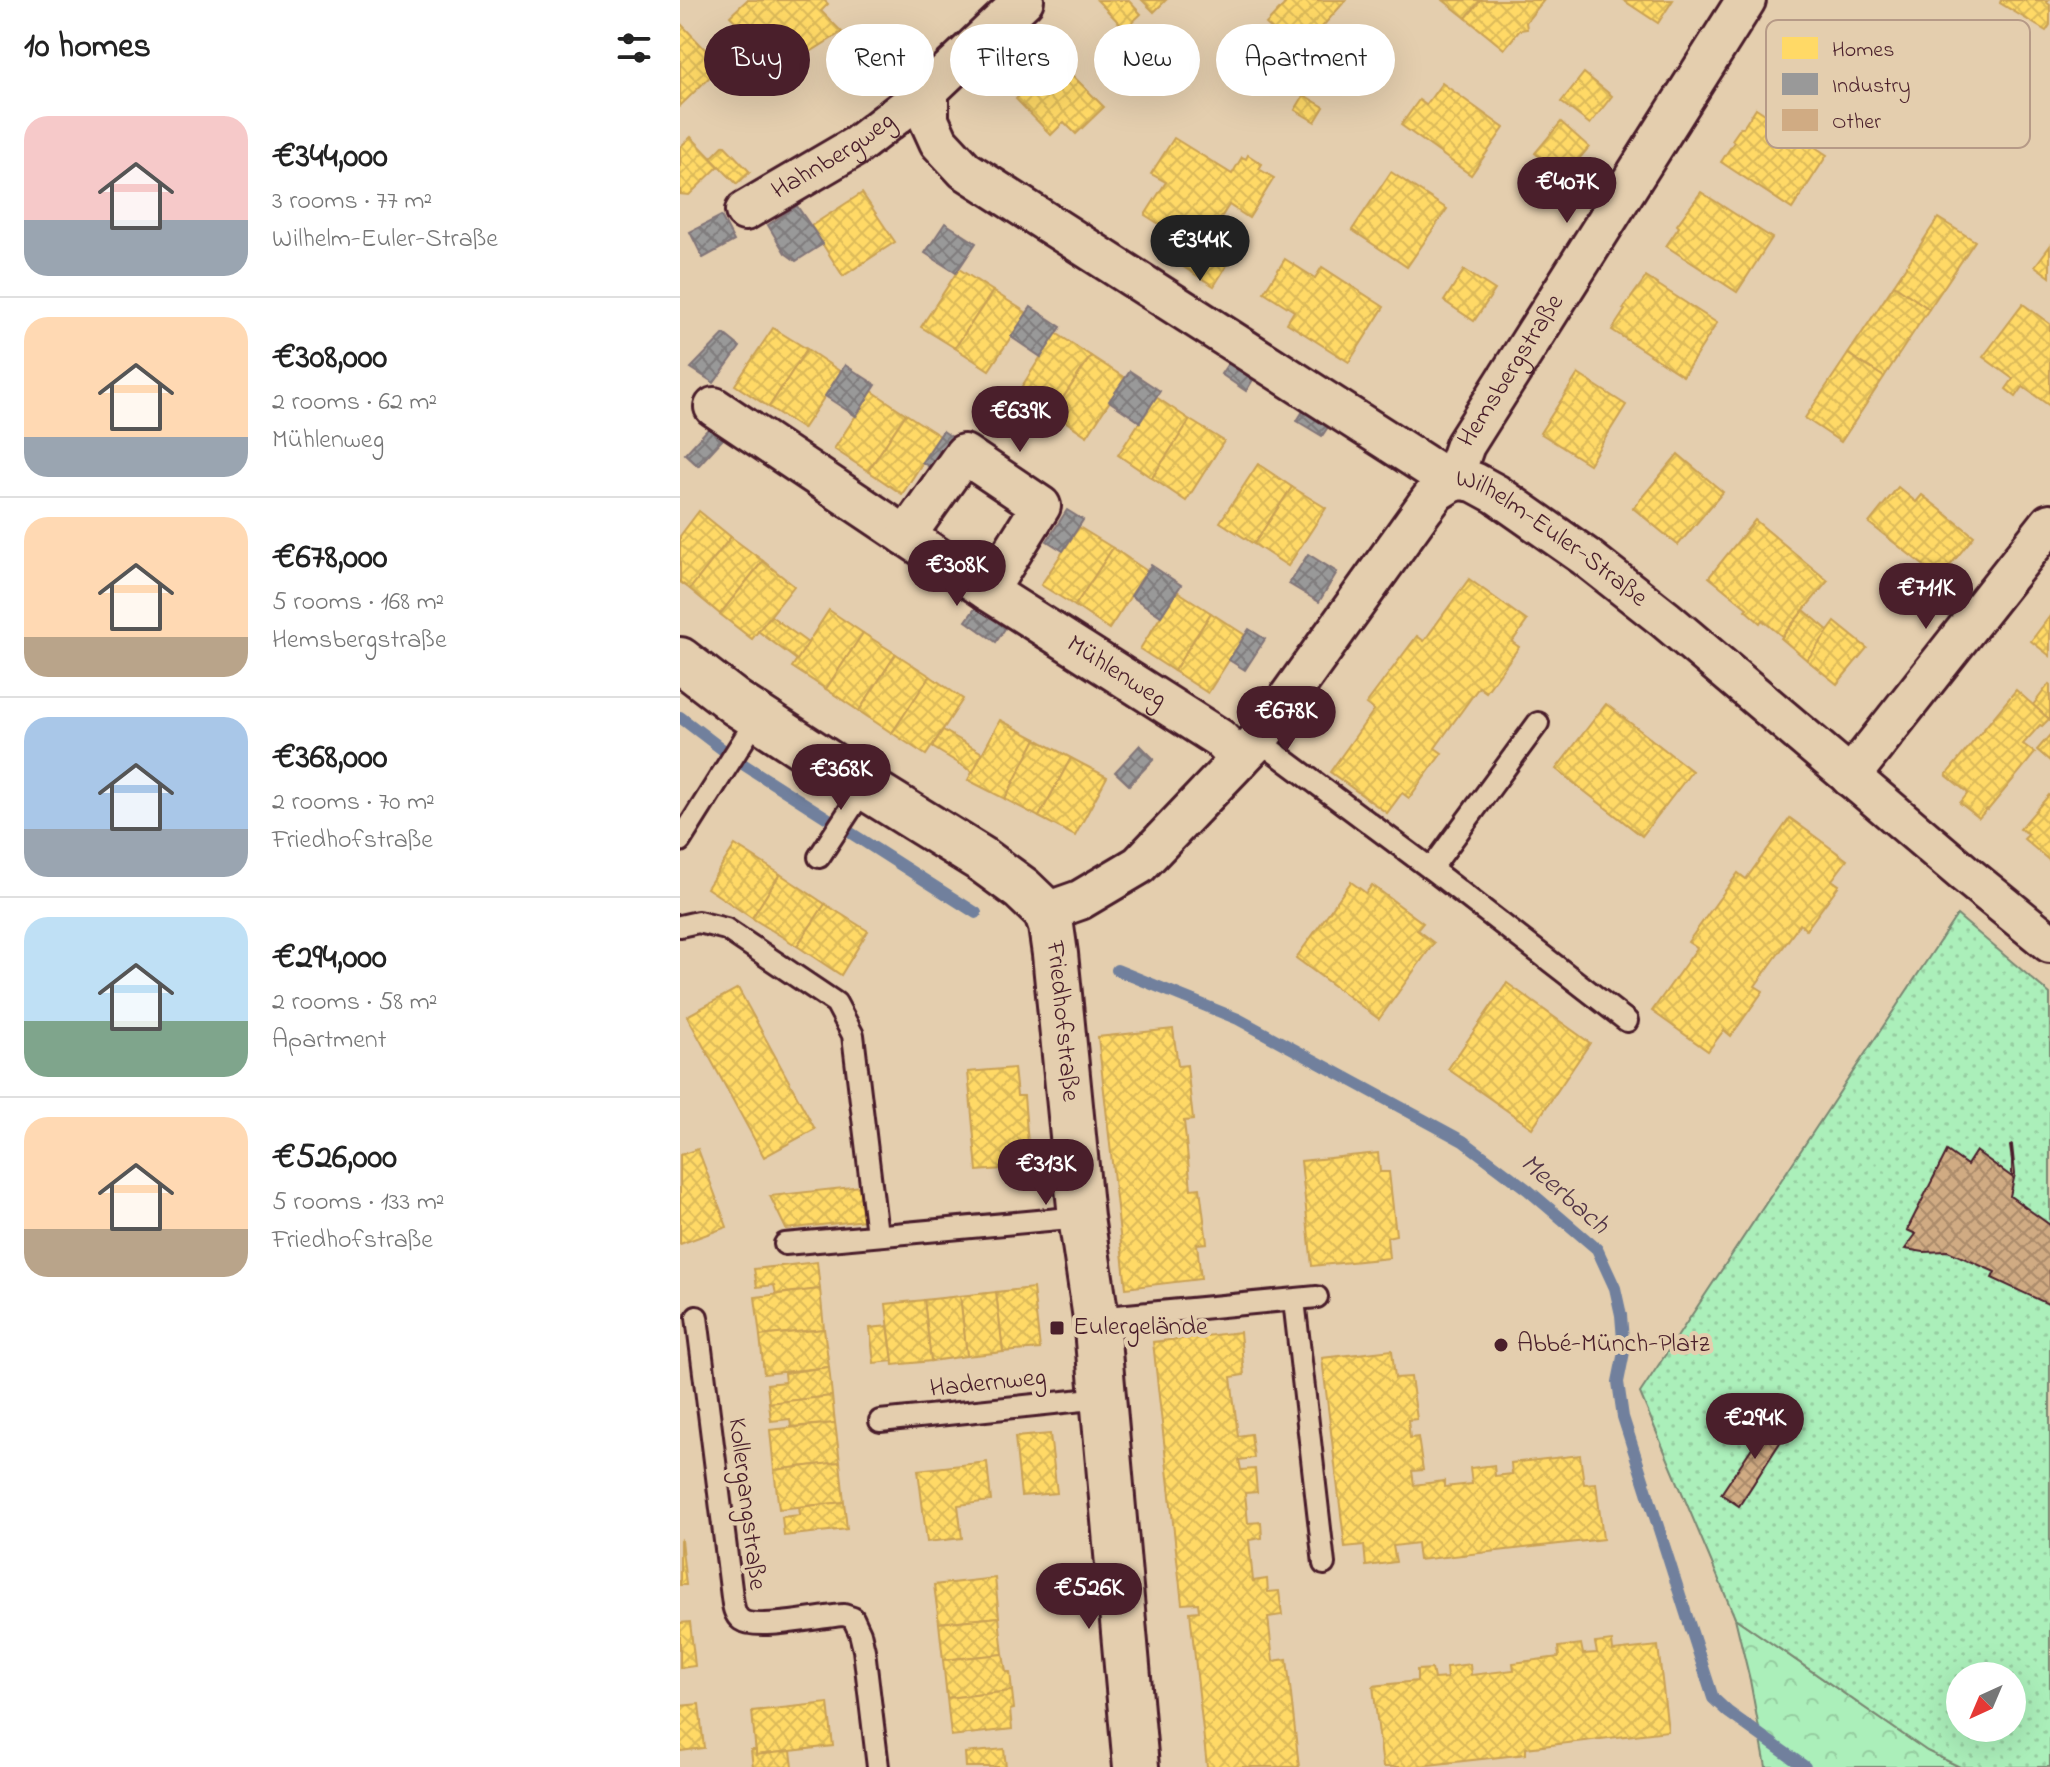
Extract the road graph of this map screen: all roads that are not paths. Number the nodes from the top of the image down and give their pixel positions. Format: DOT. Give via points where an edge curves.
graph roads {
  1 [pos="1024,0"];
  2 [pos="1746,0"];
  3 [pos="934,85"];
  4 [pos="921,96"];
  5 [pos="929,96"];
  6 [pos="745,211"];
  7 [pos="714,407"];
  8 [pos="1452,482"];
  9 [pos="2050,523"];
  10 [pos="906,536"];
  11 [pos="988,591"];
  12 [pos="680,660"];
  13 [pos="1538,723"];
  14 [pos="751,728"];
  15 [pos="1249,749"];
  16 [pos="1850,777"];
  17 [pos="858,798"];
  18 [pos="680,841"];
  19 [pos="819,857"];
  20 [pos="1431,869"];
  21 [pos="1046,912"];
  22 [pos="680,926"];
  23 [pos="2050,943"];
  24 [pos="1627,1021"];
  25 [pos="1081,1217"];
  26 [pos="877,1234"];
  27 [pos="785,1244"];
  28 [pos="1317,1297"];
  29 [pos="1294,1300"];
  30 [pos="697,1317"];
  31 [pos="1096,1318"];
  32 [pos="1102,1398"];
  33 [pos="880,1421"];
  34 [pos="1324,1564"];
  35 [pos="878,1767"];
  36 [pos="1136,1767"];
  1 -- 3 [label="street, Hahnbergweg"];
  2 -- 8 [label="street, Hemsbergstraße" via="1465,445"];
  4 -- 6 [label="street, Hahnbergweg" via="856,146"];
  5 -- 8 [label="street, Wilhelm-Euler-Straße" via="929,120 939,142 965,170"];
  7 -- 10 [label="street, Mühlenweg"];
  8 -- 15 [label="street, Hemsbergstraße" via="1436,492"];
  8 -- 16 [label="street, Wilhelm-Euler-Straße" via="1474,482 1496,494 1586,557"];
  9 -- 16 [label="street"];
  10 -- 11 [label="street, Mühlenweg"];
  10 -- 11 [label="street" via="964,454 1041,506"];
  11 -- 15 [label="street, Mühlenweg" via="1219,738"];
  12 -- 14 [label="street, Friedhofstraße" via="736,703"];
  13 -- 20 [label="lane"];
  14 -- 17 [label="street, Friedhofstraße"];
  14 -- 18 [label="lane"];
  15 -- 20 [label="lane"];
  15 -- 21 [label="street, Hemsbergstraße" via="1139,865 1080,900"];
  16 -- 23 [label="street, Wilhelm-Euler-Straße"];
  17 -- 19 [label="lane"];
  17 -- 21 [label="street, Friedhofstraße" via="981,859"];
  20 -- 24 [label="lane"];
  21 -- 25 [label="street, Friedhofstraße" via="1055,954"];
  22 -- 26 [label="lane" via="698,922 726,929 836,1003 853,1035"];
  25 -- 26 [label="lane"];
  25 -- 31 [label="street, Friedhofstraße"];
  26 -- 27 [label="lane"];
  28 -- 29 [label="lane"];
  29 -- 31 [label="lane"];
  29 -- 34 [label="lane"];
  30 -- 35 [label="lane, Kollergangstraße" via="736,1616 750,1624 853,1618 864,1650"];
  31 -- 32 [label="street, Friedhofstraße"];
  32 -- 33 [label="lane, Hadernweg"];
  32 -- 36 [label="street, Friedhofstraße"];
}
